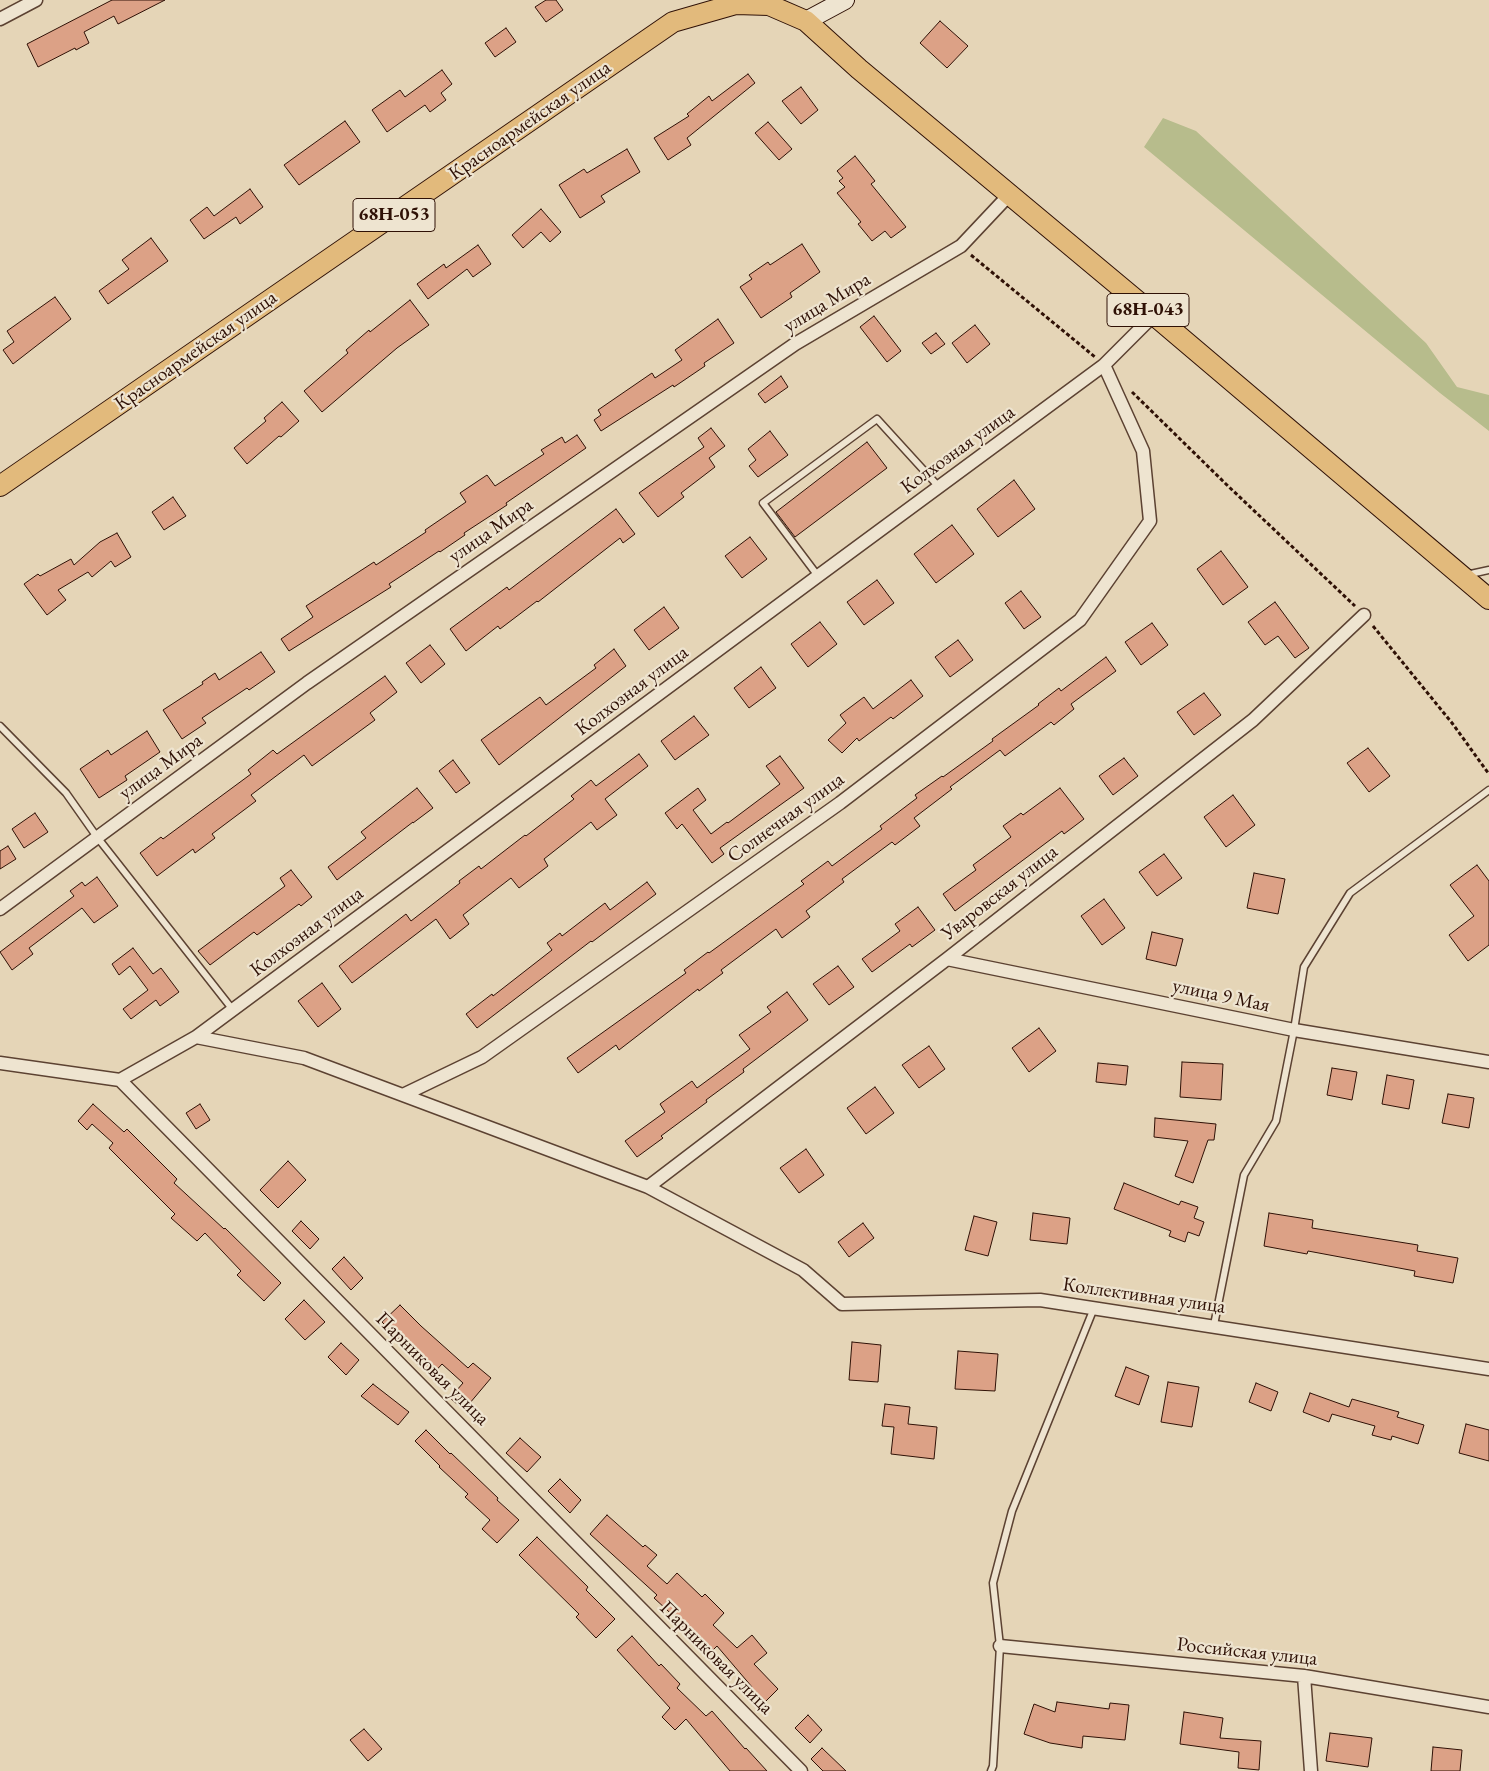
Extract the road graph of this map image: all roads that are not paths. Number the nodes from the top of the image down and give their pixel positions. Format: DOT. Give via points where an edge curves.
graph roads {
  1 [pos="36,0"];
  2 [pos="845,0"];
  3 [pos="769,2"];
  4 [pos="0,19"];
  5 [pos="806,22"];
  6 [pos="1009,195"];
  7 [pos="1154,315"];
  8 [pos="1104,365"];
  9 [pos="0,486"];
  10 [pos="938,487"];
  11 [pos="1489,570"];
  12 [pos="818,576"];
  13 [pos="1461,576"];
  14 [pos="1489,600"];
  15 [pos="1364,615"];
  16 [pos="0,726"];
  17 [pos="1489,790"];
  18 [pos="97,837"];
  19 [pos="0,909"];
  20 [pos="946,959"];
  21 [pos="233,1010"];
  22 [pos="1294,1030"];
  23 [pos="196,1037"];
  24 [pos="1489,1062"];
  25 [pos="0,1063"];
  26 [pos="120,1080"];
  27 [pos="403,1095"];
  28 [pos="648,1187"];
  29 [pos="1094,1308"];
  30 [pos="1214,1325"];
  31 [pos="1489,1369"];
  32 [pos="1000,1646"];
  33 [pos="1304,1676"];
  34 [pos="1489,1707"];
  35 [pos="801,1771"];
  36 [pos="991,1771"];
  37 [pos="1311,1771"];
  1 -- 4 [label="street"];
  2 -- 5 [label="street"];
  3 -- 5 [label="main road, Красноармейская улица / 68Н-053"];
  3 -- 9 [label="main road, Красноармейская улица / 68Н-053" via="736,4 673,22"];
  5 -- 6 [label="main road, 68Н-043"];
  6 -- 7 [label="main road, 68Н-043"];
  6 -- 18 [label="street, улица Мира" via="961,246 794,344 307,682"];
  7 -- 8 [label="street, Колхозная улица"];
  7 -- 13 [label="main road, 68Н-043"];
  8 -- 10 [label="street, Колхозная улица"];
  8 -- 27 [label="street, Солнечная улица" via="1144,451 1150,522 1080,620 840,803 482,1057"];
  10 -- 12 [label="street, Колхозная улица"];
  10 -- 12 [label="lane" via="876,418 763,504"];
  11 -- 13 [label="lane"];
  12 -- 21 [label="street, Колхозная улица"];
  13 -- 14 [label="main road, 68Н-043"];
  15 -- 20 [label="street, Уваровская улица" via="1253,720"];
  16 -- 18 [label="lane" via="66,793"];
  17 -- 22 [label="lane" via="1350,893 1304,967"];
  18 -- 19 [label="street, улица Мира"];
  18 -- 21 [label="lane"];
  20 -- 22 [label="street, улица 9 Мая"];
  20 -- 28 [label="street, Уваровская улица"];
  21 -- 23 [label="street, Колхозная улица"];
  22 -- 24 [label="street, улица 9 Мая"];
  22 -- 30 [label="lane" via="1276,1121 1244,1175"];
  23 -- 26 [label="street, Колхозная улица"];
  23 -- 27 [label="street, Коллективная улица" via="304,1058"];
  25 -- 26 [label="street"];
  26 -- 35 [label="street, Парниковая улица"];
  27 -- 28 [label="street, Коллективная улица"];
  28 -- 29 [label="street, Коллективная улица" via="803,1270 842,1304 1040,1300"];
  29 -- 30 [label="street, Коллективная улица"];
  29 -- 32 [label="lane" via="1012,1511 994,1583"];
  30 -- 31 [label="street, Коллективная улица"];
  32 -- 33 [label="street, Российская улица"];
  32 -- 36 [label="lane" via="994,1766"];
  33 -- 34 [label="street, Российская улица"];
  33 -- 37 [label="street"];
}
